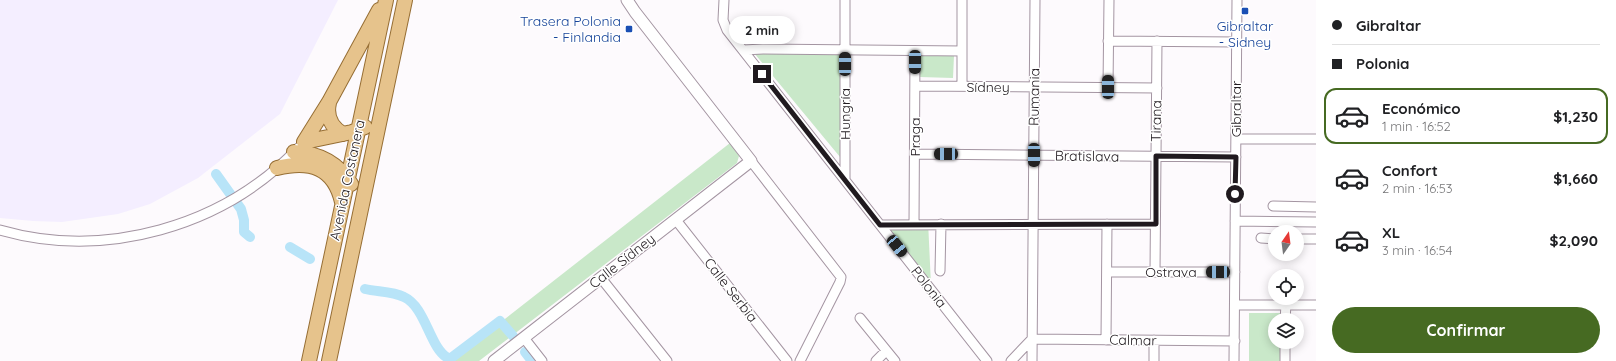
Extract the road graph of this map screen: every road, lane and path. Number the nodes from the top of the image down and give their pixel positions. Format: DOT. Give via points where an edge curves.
graph roads {
  1 [pos="385,0"];
  2 [pos="405,0"];
  3 [pos="627,0"];
  4 [pos="724,0"];
  5 [pos="845,0"];
  6 [pos="962,0"];
  7 [pos="1035,0"];
  8 [pos="1109,0"];
  9 [pos="1236,0"];
  10 [pos="1108,41"];
  11 [pos="1157,41"];
  12 [pos="1236,42"];
  13 [pos="743,50"];
  14 [pos="845,50"];
  15 [pos="915,51"];
  16 [pos="962,51"];
  17 [pos="915,86"];
  18 [pos="962,86"];
  19 [pos="1034,87"];
  20 [pos="1108,87"];
  21 [pos="1157,88"];
  22 [pos="329,102"];
  23 [pos="381,110"];
  24 [pos="358,131"];
  25 [pos="343,134"];
  26 [pos="1236,139"];
  27 [pos="1316,139"];
  28 [pos="304,142"];
  29 [pos="294,152"];
  30 [pos="915,154"];
  31 [pos="1034,155"];
  32 [pos="1156,156"];
  33 [pos="1236,157"];
  34 [pos="751,161"];
  35 [pos="277,168"];
  36 [pos="348,179"];
  37 [pos="844,180"];
  38 [pos="343,204"];
  39 [pos="1273,206"];
  40 [pos="1316,207"];
  41 [pos="360,210"];
  42 [pos="676,220"];
  43 [pos="1235,221"];
  44 [pos="1316,222"];
  45 [pos="914,224"];
  46 [pos="941,224"];
  47 [pos="1033,224"];
  48 [pos="1107,224"];
  49 [pos="1156,224"];
  50 [pos="880,225"];
  51 [pos="0,230"];
  52 [pos="1262,238"];
  53 [pos="1268,238"];
  54 [pos="1304,239"];
  55 [pos="1316,239"];
  56 [pos="940,271"];
  57 [pos="1107,272"];
  58 [pos="1155,272"];
  59 [pos="1235,272"];
  60 [pos="601,278"];
  61 [pos="1235,305"];
  62 [pos="1268,305"];
  63 [pos="1286,305"];
  64 [pos="1304,305"];
  65 [pos="1316,305"];
  66 [pos="1285,313"];
  67 [pos="860,318"];
  68 [pos="524,338"];
  69 [pos="1032,339"];
  70 [pos="1106,340"];
  71 [pos="1154,340"];
  72 [pos="1235,341"];
  73 [pos="1285,349"];
  74 [pos="886,351"];
  75 [pos="495,360"];
  76 [pos="309,361"];
  77 [pos="329,361"];
  78 [pos="542,361"];
  79 [pos="667,361"];
  80 [pos="787,361"];
  81 [pos="800,361"];
  82 [pos="876,361"];
  83 [pos="894,361"];
  84 [pos="988,361"];
  85 [pos="1011,361"];
  86 [pos="1032,361"];
  87 [pos="1154,361"];
  88 [pos="1234,361"];
  89 [pos="1285,361"];
  1 -- 22 [label="main road"];
  1 -- 24 [label="main road, Avenida Costanera"];
  2 -- 23 [label="main road, Avenida Costanera"];
  3 -- 34 [label="street"];
  4 -- 13 [label="street, Polonia" via="724,24"];
  5 -- 14 [label="street, Hungría"];
  6 -- 16 [label="street"];
  7 -- 19 [label="street, Rumania"];
  8 -- 10 [label="street"];
  9 -- 12 [label="street, Gibraltar"];
  10 -- 11 [label="street"];
  10 -- 20 [label="street"];
  11 -- 12 [label="street"];
  11 -- 21 [label="street, Tirana"];
  12 -- 26 [label="street, Gibraltar"];
  13 -- 14 [label="street"];
  13 -- 37 [label="street, Polonia"];
  14 -- 15 [label="street"];
  14 -- 37 [label="street, Hungría"];
  15 -- 16 [label="street"];
  15 -- 17 [label="street, Praga"];
  16 -- 18 [label="street"];
  17 -- 18 [label="street, Sídney"];
  17 -- 30 [label="street, Praga"];
  18 -- 19 [label="street, Sídney"];
  19 -- 20 [label="street, Sídney"];
  19 -- 31 [label="street, Rumania"];
  20 -- 21 [label="street, Sídney"];
  21 -- 32 [label="street, Tirana"];
  22 -- 25 [label="main road" via="329,119"];
  22 -- 28 [label="main road"];
  23 -- 24 [label="main road" via="370,123"];
  23 -- 41 [label="main road, Avenida Costanera"];
  24 -- 25 [label="main road"];
  24 -- 36 [label="main road, Avenida Costanera"];
  25 -- 28 [label="main road"];
  26 -- 27 [label="street"];
  26 -- 33 [label="street, Gibraltar"];
  28 -- 29 [label="street"];
  29 -- 35 [label="street"];
  29 -- 36 [label="main road" via="308,153 325,159"];
  30 -- 31 [label="street, Bratislava"];
  30 -- 45 [label="street, Praga"];
  31 -- 32 [label="street, Bratislava"];
  31 -- 47 [label="street, Rumania"];
  32 -- 33 [label="street, Bratislava"];
  32 -- 49 [label="street, Tirana"];
  33 -- 43 [label="street, Gibraltar"];
  34 -- 42 [label="street, Calle Sídney"];
  34 -- 81 [label="street" via="841,279"];
  35 -- 38 [label="main road" via="304,165 322,170 335,183"];
  35 -- 51 [label="street" via="254,187 222,206 188,222 151,233 112,239 71,241"];
  36 -- 38 [label="main road, Avenida Costanera"];
  36 -- 41 [label="main road"];
  37 -- 50 [label="street, Polonia"];
  38 -- 76 [label="main road, Avenida Costanera"];
  39 -- 40 [label="street"];
  41 -- 77 [label="main road, Avenida Costanera"];
  42 -- 60 [label="street, Calle Sídney"];
  42 -- 80 [label="street, Calle Serbia"];
  43 -- 44 [label="street"];
  43 -- 59 [label="street, Gibraltar"];
  45 -- 46 [label="street"];
  45 -- 50 [label="street"];
  46 -- 47 [label="street"];
  46 -- 56 [label="street"];
  47 -- 48 [label="street"];
  47 -- 69 [label="street, Rumania"];
  48 -- 49 [label="street"];
  48 -- 57 [label="street"];
  49 -- 58 [label="street, Tirana"];
  50 -- 84 [label="street, Polonia"];
  52 -- 53 [label="street"];
  54 -- 55 [label="street"];
  57 -- 58 [label="street, Ostrava"];
  57 -- 70 [label="street"];
  58 -- 59 [label="street, Ostrava"];
  59 -- 61 [label="street, Gibraltar"];
  60 -- 68 [label="street, Calle Sídney"];
  60 -- 79 [label="street"];
  61 -- 62 [label="street"];
  61 -- 72 [label="street, Gibraltar"];
  63 -- 66 [label="street"];
  64 -- 65 [label="street"];
  67 -- 74 [label="street"];
  68 -- 75 [label="street, Calle Sídney"];
  68 -- 78 [label="street"];
  69 -- 70 [label="street, Calmar"];
  69 -- 85 [label="street"];
  69 -- 86 [label="street, Rumania"];
  70 -- 71 [label="street, Calmar"];
  71 -- 72 [label="street, Calmar"];
  71 -- 87 [label="street"];
  72 -- 88 [label="street, Gibraltar"];
  73 -- 89 [label="street"];
  74 -- 82 [label="street"];
  74 -- 83 [label="street"];
}
